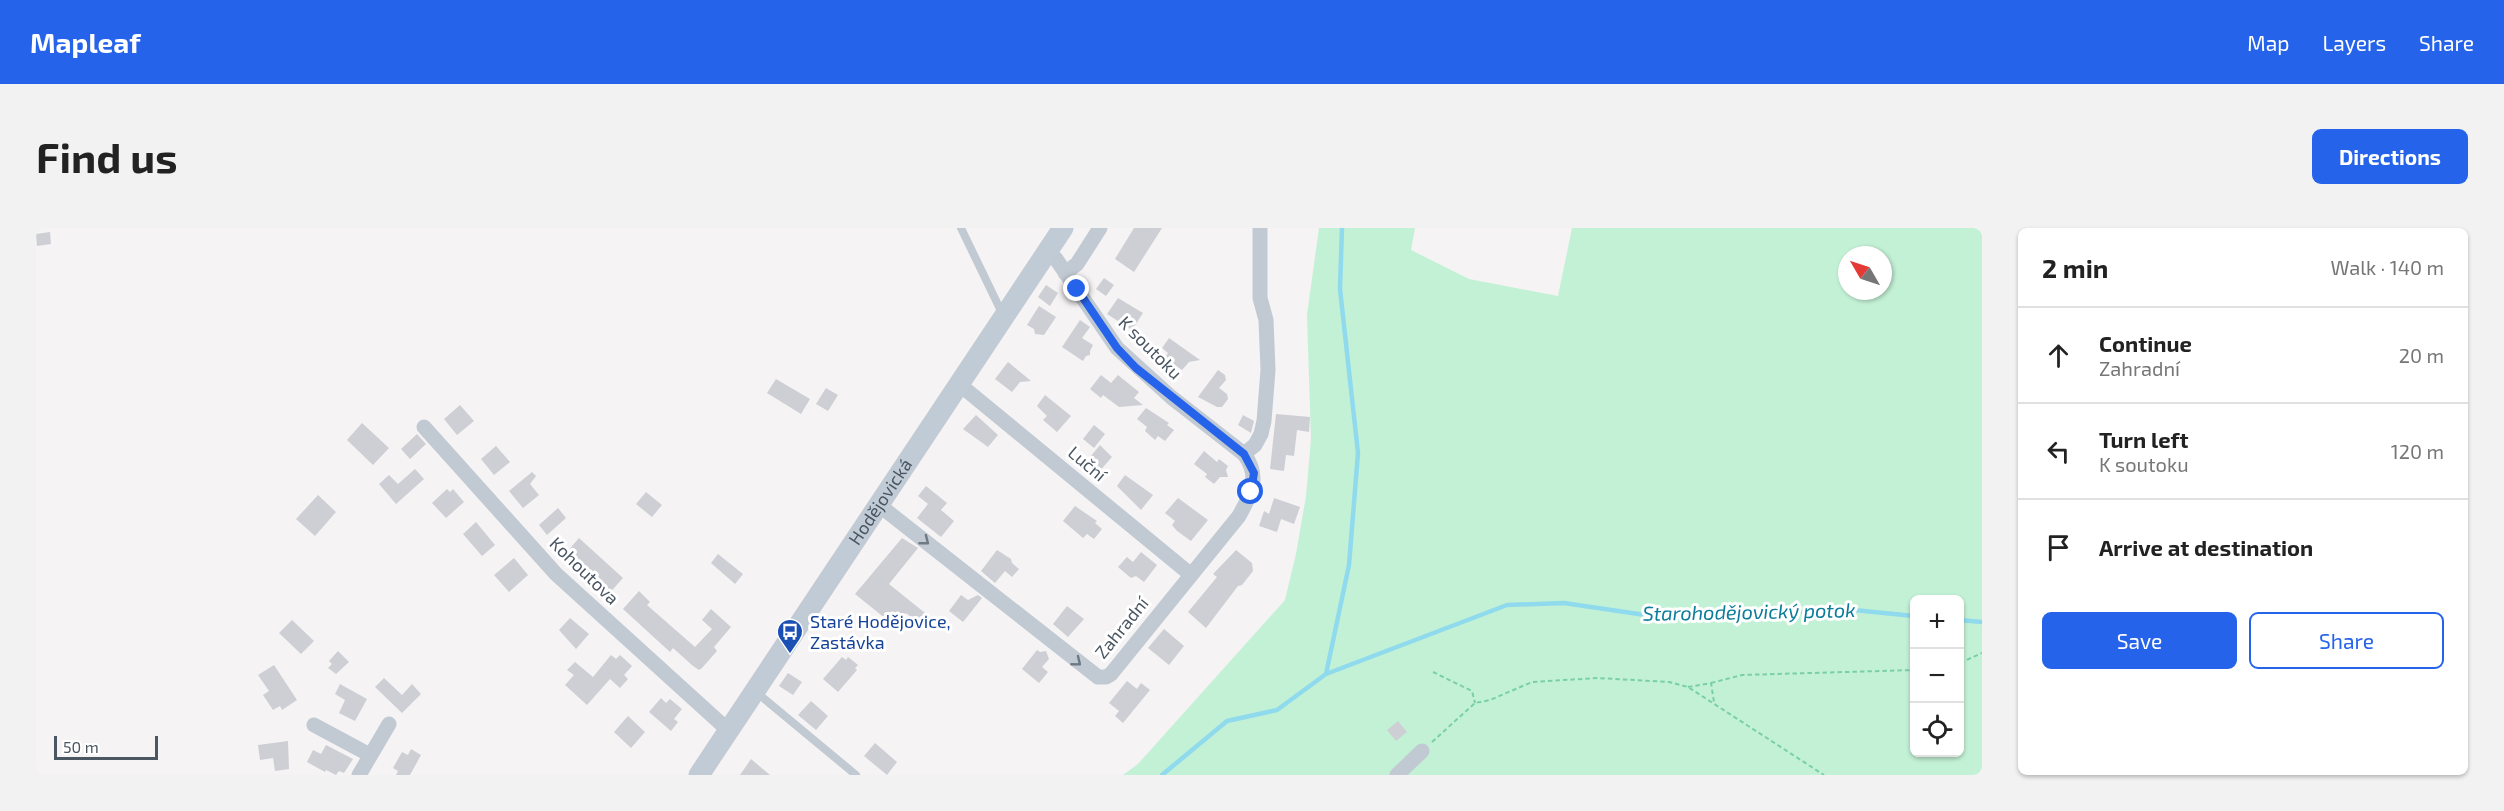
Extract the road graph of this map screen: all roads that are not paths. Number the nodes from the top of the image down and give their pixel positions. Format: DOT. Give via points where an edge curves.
graph roads {
  1 [pos="961,228"];
  2 [pos="1063,228"];
  3 [pos="1100,228"];
  4 [pos="1260,228"];
  5 [pos="1047,252"];
  6 [pos="1065,273"];
  7 [pos="1004,316"];
  8 [pos="959,384"];
  9 [pos="424,428"];
  10 [pos="1244,454"];
  11 [pos="879,505"];
  12 [pos="1190,574"];
  13 [pos="755,691"];
  14 [pos="314,724"];
  15 [pos="388,724"];
  16 [pos="729,731"];
  17 [pos="1422,751"];
  18 [pos="370,755"];
  19 [pos="360,775"];
  20 [pos="699,775"];
  21 [pos="856,775"];
  22 [pos="1396,775"];
  1 -- 7 [label="lane"];
  2 -- 5 [label="street, Hodějovická"];
  3 -- 6 [label="street" via="1077,264"];
  4 -- 10 [label="street" via="1260,298 1267,335 1265,411 1261,434"];
  5 -- 6 [label="street, K soutoku"];
  5 -- 7 [label="street, Hodějovická"];
  6 -- 10 [label="street, K soutoku" via="1117,348 1171,397"];
  7 -- 8 [label="street, Hodějovická"];
  8 -- 11 [label="street, Hodějovická"];
  8 -- 12 [label="street, Luční"];
  9 -- 16 [label="street, Kohoutova" via="556,574"];
  10 -- 12 [label="street, Zahradní" via="1254,473 1251,492 1233,524"];
  11 -- 12 [label="street, Zahradní, one-way" via="1098,677 1111,674"];
  11 -- 13 [label="street, Hodějovická"];
  13 -- 16 [label="street, Hodějovická"];
  13 -- 21 [label="lane"];
  14 -- 18 [label="street"];
  15 -- 18 [label="street"];
  16 -- 20 [label="street, Hodějovická"];
  17 -- 22 [label="street"];
  18 -- 19 [label="street"];
}
